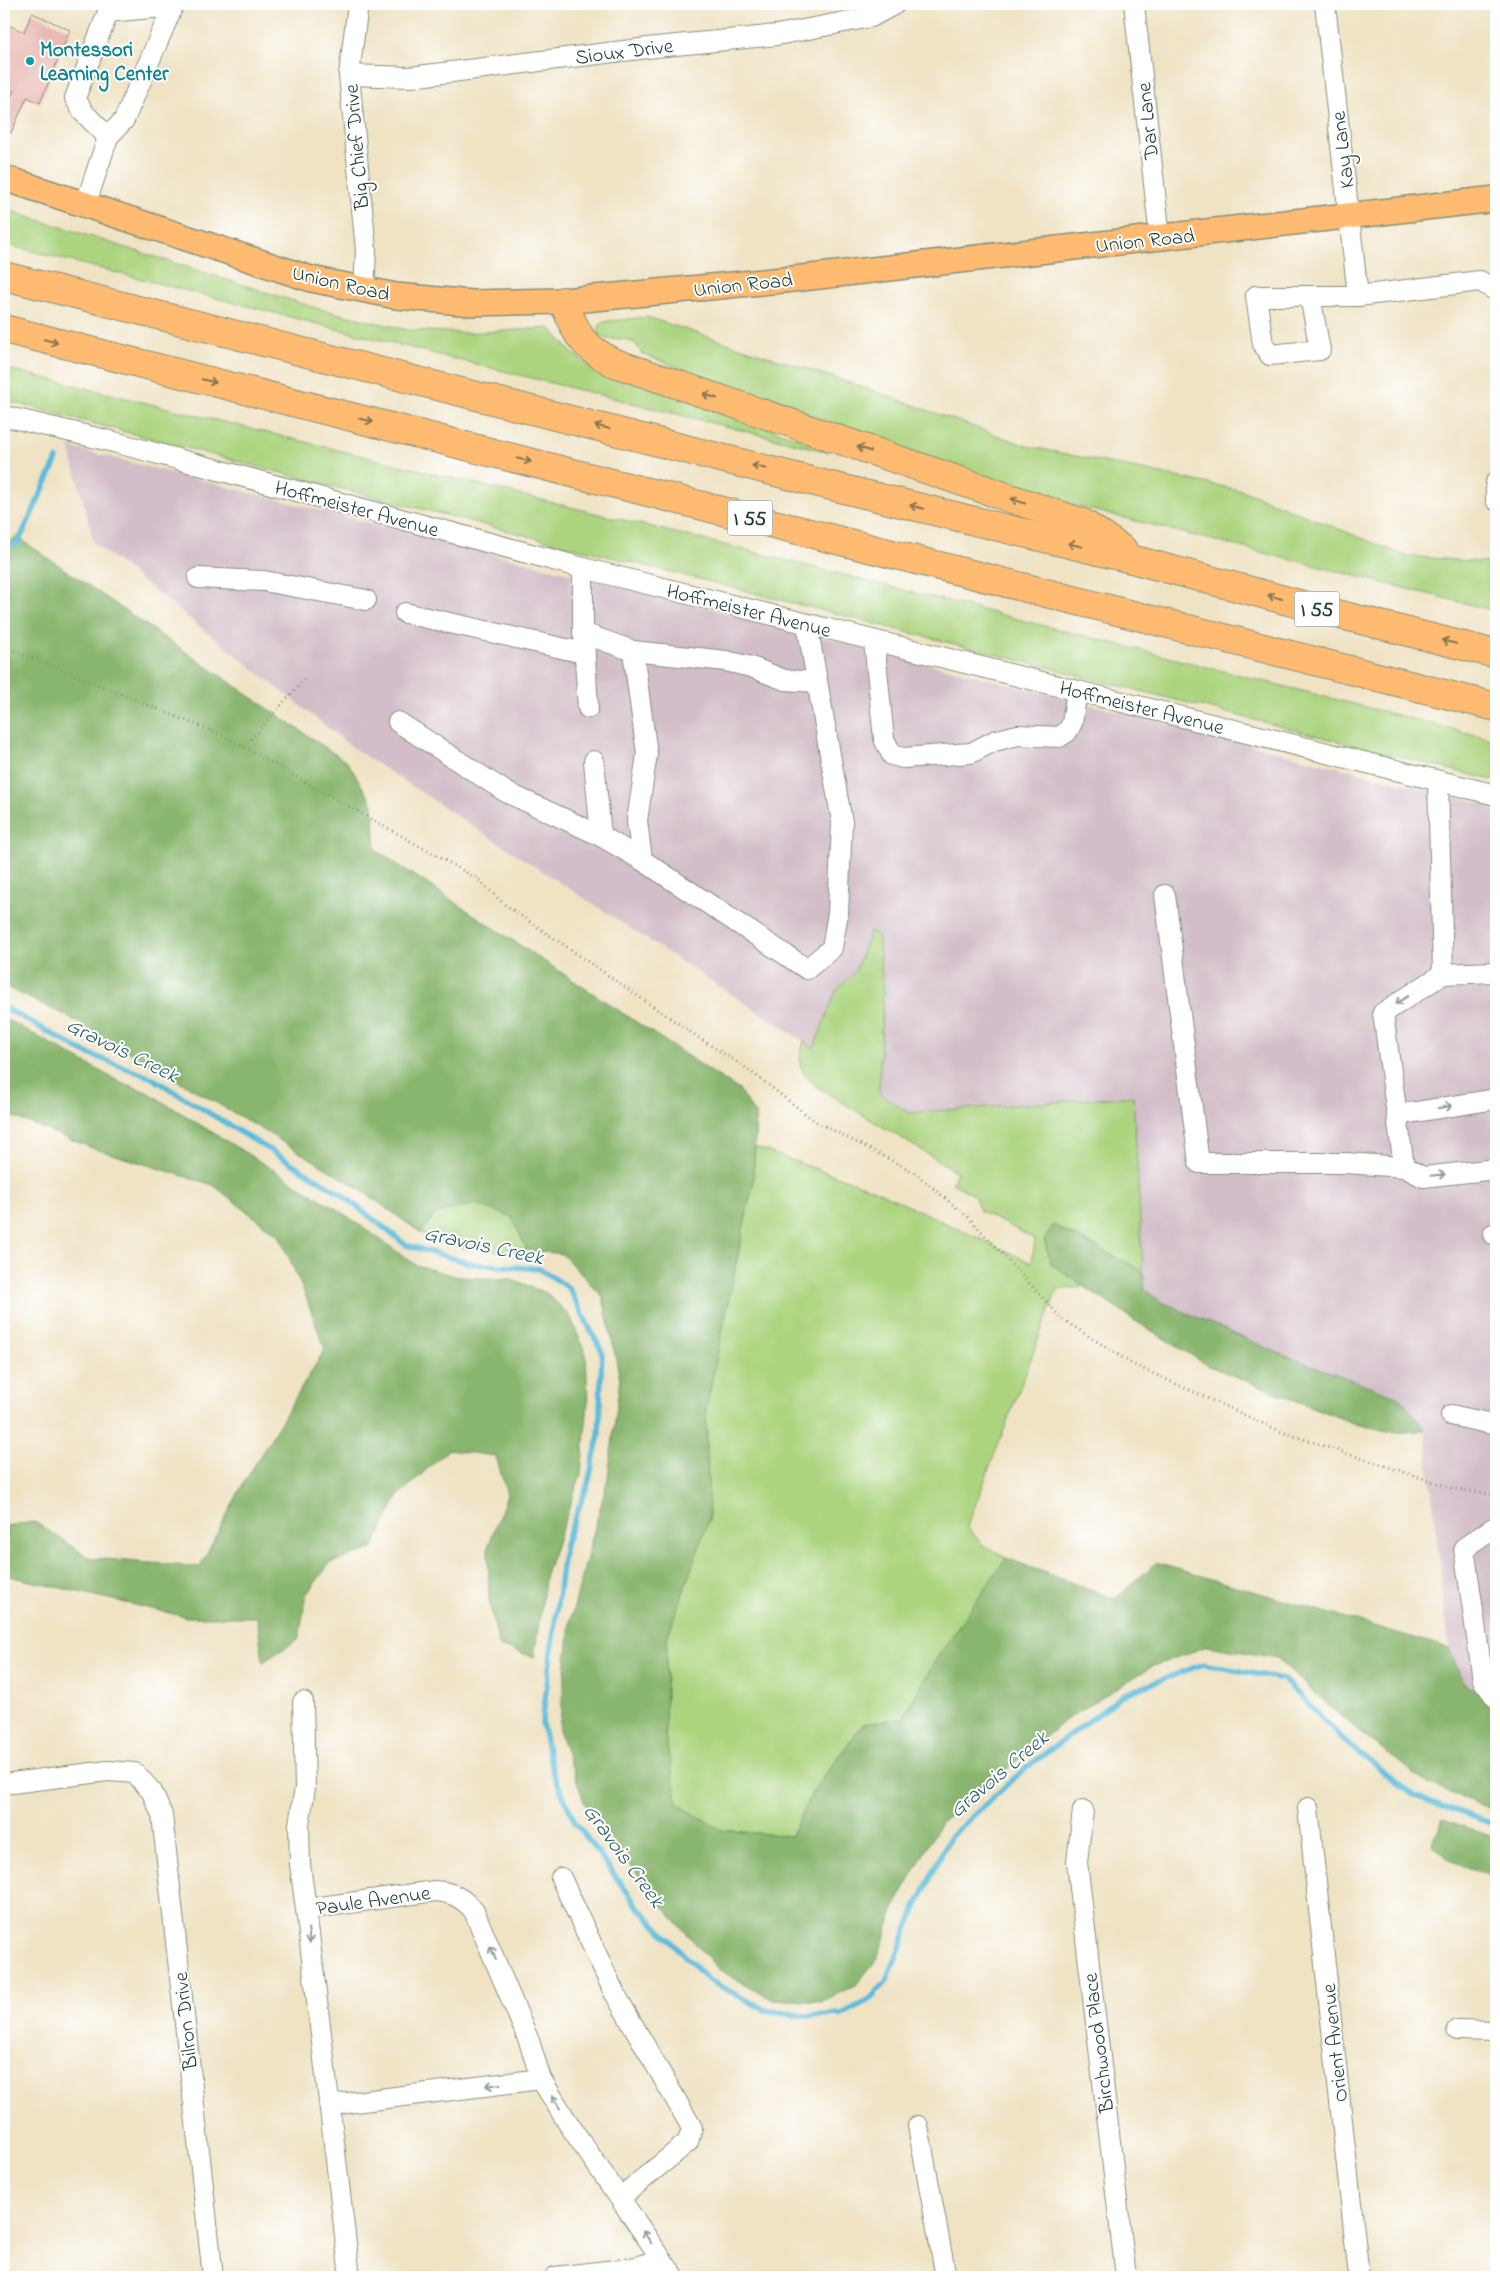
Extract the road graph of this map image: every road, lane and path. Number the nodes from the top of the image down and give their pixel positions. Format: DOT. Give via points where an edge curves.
graph roads {
  1 [pos="358,4"];
  2 [pos="895,4"];
  3 [pos="1134,4"];
  4 [pos="1325,4"];
  5 [pos="349,75"];
  6 [pos="108,137"];
  7 [pos="4,178"];
  8 [pos="1496,199"];
  9 [pos="85,206"];
  10 [pos="1350,216"];
  11 [pos="1160,238"];
  12 [pos="4,276"];
  13 [pos="364,291"];
  14 [pos="1496,291"];
  15 [pos="1310,296"];
  16 [pos="1358,296"];
  17 [pos="563,301"];
  18 [pos="4,329"];
  19 [pos="4,416"];
  20 [pos="1496,482"];
  21 [pos="1496,500"];
  22 [pos="1139,561"];
  23 [pos="582,568"];
  24 [pos="198,578"];
  25 [pos="366,600"];
  26 [pos="404,613"];
  27 [pos="807,624"];
  28 [pos="874,641"];
  29 [pos="584,643"];
  30 [pos="4,649"];
  31 [pos="633,651"];
  32 [pos="1496,654"];
  33 [pos="307,676"];
  34 [pos="817,682"];
  35 [pos="1077,691"];
  36 [pos="1496,707"];
  37 [pos="588,708"];
  38 [pos="398,722"];
  39 [pos="244,747"];
  40 [pos="594,761"];
  41 [pos="1438,781"];
  42 [pos="1496,796"];
  43 [pos="601,836"];
  44 [pos="642,860"];
  45 [pos="1165,895"];
  46 [pos="1496,972"];
  47 [pos="1443,974"];
  48 [pos="1496,1099"];
  49 [pos="1397,1115"];
  50 [pos="1404,1167"];
  51 [pos="1496,1169"];
  52 [pos="1451,1415"];
  53 [pos="1496,1425"];
  54 [pos="1496,1495"];
  55 [pos="1496,1528"];
  56 [pos="1496,1698"];
  57 [pos="302,1702"];
  58 [pos="4,1784"];
  59 [pos="1308,1808"];
  60 [pos="1083,1810"];
  61 [pos="561,1878"];
  62 [pos="306,1909"];
  63 [pos="1457,2030"];
  64 [pos="1496,2031"];
  65 [pos="541,2079"];
  66 [pos="331,2106"];
  67 [pos="918,2126"];
  68 [pos="620,2197"];
  69 [pos="661,2259"];
  70 [pos="213,2277"];
  71 [pos="350,2277"];
  72 [pos="554,2277"];
  73 [pos="674,2277"];
  74 [pos="946,2277"];
  75 [pos="1126,2277"];
  76 [pos="1359,2277"];
  1 -- 5 [label="street, Big Chief Drive"];
  2 -- 5 [label="street, Sioux Drive" via="872,17 777,35 410,77"];
  3 -- 11 [label="street, Dar Lane"];
  4 -- 10 [label="street, Kay Lane"];
  5 -- 13 [label="street, Big Chief Drive" via="366,250"];
  6 -- 6 [label="street" via="124,120 173,6 108,12 75,98 84,113"];
  6 -- 9 [label="street"];
  7 -- 9 [label="main road, Union Road"];
  8 -- 10 [label="main road, Union Road"];
  9 -- 13 [label="main road, Union Road" via="310,279"];
  10 -- 11 [label="main road, Union Road"];
  10 -- 16 [label="street, Kay Lane"];
  11 -- 17 [label="main road, Union Road"];
  22 -- 12 [label="highway, I 55, one-way"];
  13 -- 17 [label="main road, Union Road" via="432,301"];
  14 -- 16 [label="street" via="1480,281"];
  15 -- 16 [label="street"];
  22 -- 17 [label="highway, one-way" via="1082,522 612,362 590,350 578,336"];
  18 -- 36 [label="highway, I 55, one-way"];
  19 -- 23 [label="street, Hoffmeister Avenue"];
  20 -- 21 [label="street"];
  32 -- 22 [label="highway, I 55, one-way"];
  23 -- 27 [label="street, Hoffmeister Avenue"];
  23 -- 29 [label="street"];
  24 -- 25 [label="street" via="264,581"];
  26 -- 29 [label="street"];
  27 -- 28 [label="street, Hoffmeister Avenue"];
  27 -- 34 [label="street"];
  28 -- 35 [label="street, Hoffmeister Avenue"];
  28 -- 35 [label="street" via="884,738 892,755 903,758 971,753 994,741 1018,735 1059,737 1068,732 1072,723"];
  29 -- 31 [label="street"];
  29 -- 37 [label="street"];
  30 -- 39 [label="path" via="224,736"];
  31 -- 34 [label="street" via="726,661 785,680"];
  31 -- 44 [label="street" via="647,754 637,821"];
  33 -- 39 [label="path"];
  34 -- 44 [label="street" via="842,822 838,913 832,948 807,969"];
  35 -- 41 [label="street, Hoffmeister Avenue"];
  38 -- 43 [label="street" via="506,792"];
  39 -- 54 [label="path" via="478,879 504,904 742,1065 815,1121 914,1172 971,1220 1062,1319 1132,1364 1282,1432 1454,1489"];
  40 -- 43 [label="street"];
  41 -- 42 [label="street, Hoffmeister Avenue"];
  41 -- 47 [label="street"];
  43 -- 44 [label="street"];
  45 -- 50 [label="street" via="1199,1163 1345,1163"];
  46 -- 47 [label="street"];
  47 -- 49 [label="street, one-way" via="1383,1013"];
  49 -- 48 [label="street, one-way"];
  49 -- 50 [label="street"];
  50 -- 51 [label="street, one-way" via="1423,1177"];
  52 -- 53 [label="street"];
  55 -- 56 [label="street" via="1464,1548 1483,1680"];
  57 -- 62 [label="street" via="305,1788 299,1833"];
  58 -- 70 [label="street, Bilron Drive" via="108,1771 135,1773 152,1792 162,1815"];
  59 -- 76 [label="street, Orient Avenue"];
  60 -- 75 [label="street, Birchwood Place" via="1077,1862"];
  61 -- 68 [label="street" via="614,1992 692,2128 688,2142"];
  65 -- 62 [label="street, Paule Avenue, one-way" via="484,1931 474,1911 457,1896 435,1891"];
  62 -- 66 [label="street, Paule Avenue, one-way"];
  63 -- 64 [label="street"];
  65 -- 66 [label="street, one-way"];
  68 -- 65 [label="street, Paule Avenue, one-way"];
  66 -- 71 [label="street, Paule Avenue"];
  67 -- 74 [label="street"];
  69 -- 68 [label="street, Paule Avenue, one-way"];
  69 -- 72 [label="street" via="633,2268"];
  69 -- 73 [label="street, Paule Avenue"];
}
